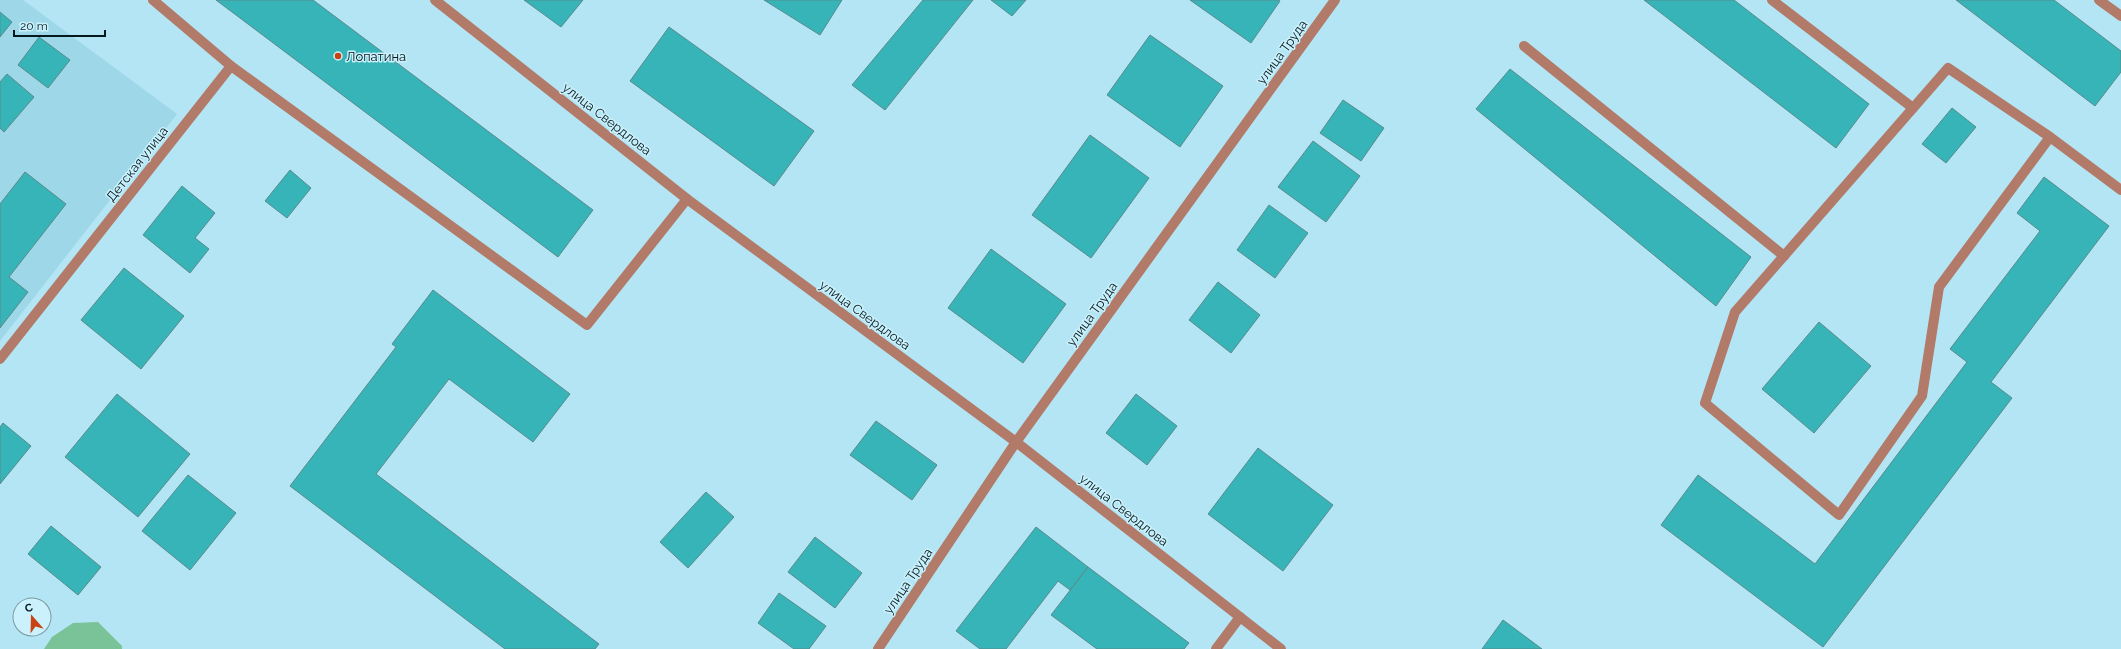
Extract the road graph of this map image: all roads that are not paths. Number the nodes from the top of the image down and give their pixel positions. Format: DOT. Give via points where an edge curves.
graph roads {
  1 [pos="153,0"];
  2 [pos="435,0"];
  3 [pos="1335,0"];
  4 [pos="1772,0"];
  5 [pos="2100,0"];
  6 [pos="2121,16"];
  7 [pos="1524,46"];
  8 [pos="231,66"];
  9 [pos="1913,108"];
  10 [pos="2050,137"];
  11 [pos="2121,190"];
  12 [pos="687,199"];
  13 [pos="1784,256"];
  14 [pos="0,359"];
  15 [pos="1016,442"];
  16 [pos="1240,617"];
  17 [pos="878,649"];
  18 [pos="1216,649"];
  19 [pos="1281,649"];
  1 -- 8 [label="street"];
  2 -- 12 [label="street, улица Свердлова"];
  3 -- 15 [label="street, улица Труда"];
  4 -- 9 [label="street"];
  5 -- 6 [label="street"];
  7 -- 13 [label="street"];
  8 -- 12 [label="street" via="587,326"];
  8 -- 14 [label="street, Детская улица"];
  9 -- 10 [label="street" via="1948,68"];
  9 -- 13 [label="street"];
  10 -- 11 [label="street"];
  10 -- 13 [label="street" via="1939,287 1922,396 1839,515 1705,403 1734,312"];
  12 -- 15 [label="street, улица Свердлова"];
  15 -- 16 [label="street, улица Свердлова"];
  15 -- 17 [label="street, улица Труда"];
  16 -- 18 [label="street"];
  16 -- 19 [label="street, улица Свердлова"];
}
